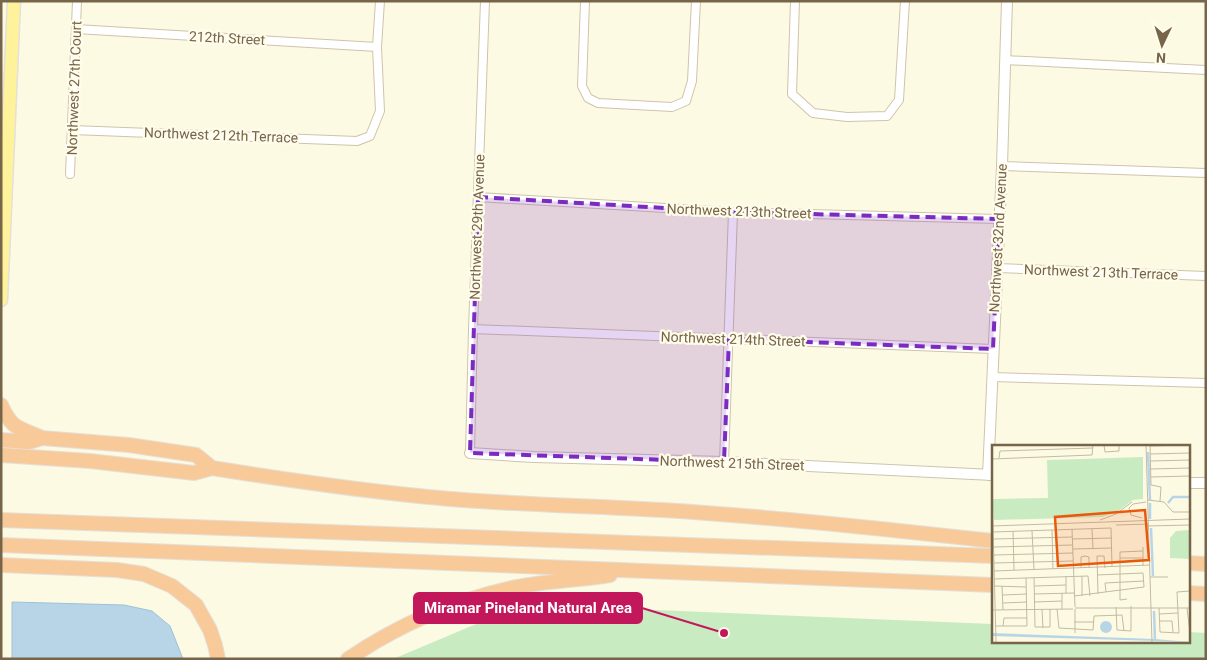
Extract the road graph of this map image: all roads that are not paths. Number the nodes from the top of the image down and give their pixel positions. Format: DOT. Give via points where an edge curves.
graph roads {
  1 [pos="14,1"];
  2 [pos="77,1"];
  3 [pos="380,1"];
  4 [pos="485,1"];
  5 [pos="585,1"];
  6 [pos="696,1"];
  7 [pos="795,1"];
  8 [pos="905,1"];
  9 [pos="1007,1"];
  10 [pos="76,29"];
  11 [pos="377,47"];
  12 [pos="1005,60"];
  13 [pos="1206,70"];
  14 [pos="10,82"];
  15 [pos="1,93"];
  16 [pos="1,116"];
  17 [pos="8,127"];
  18 [pos="72,130"];
  19 [pos="1002,166"];
  20 [pos="1206,173"];
  21 [pos="70,174"];
  22 [pos="478,197"];
  23 [pos="733,212"];
  24 [pos="999,219"];
  25 [pos="996,268"];
  26 [pos="1206,276"];
  27 [pos="2,292"];
  28 [pos="1,300"];
  29 [pos="473,329"];
  30 [pos="728,339"];
  31 [pos="993,349"];
  32 [pos="992,377"];
  33 [pos="1206,383"];
  34 [pos="1,405"];
  35 [pos="42,438"];
  36 [pos="1,440"];
  37 [pos="470,452"];
  38 [pos="1,456"];
  39 [pos="724,462"];
  40 [pos="212,468"];
  41 [pos="991,475"];
  42 [pos="1190,483"];
  43 [pos="1206,483"];
  44 [pos="1,520"];
  45 [pos="992,541"];
  46 [pos="1,545"];
  47 [pos="992,556"];
  48 [pos="1190,563"];
  49 [pos="1206,564"];
  50 [pos="1,565"];
  51 [pos="643,570"];
  52 [pos="992,585"];
  53 [pos="1190,593"];
  54 [pos="1206,594"];
  55 [pos="218,659"];
  56 [pos="348,659"];
  1 -- 14 [label="main road"];
  2 -- 10 [label="street, Northwest 27th Court"];
  3 -- 11 [label="street"];
  4 -- 22 [label="street, Northwest 29th Avenue"];
  5 -- 6 [label="street" via="582,86 588,98 598,103 672,107 686,101 692,81"];
  7 -- 8 [label="street" via="792,94 813,113 847,117 887,116 899,100"];
  9 -- 12 [label="street, Northwest 32nd Avenue"];
  10 -- 11 [label="street, 212th Street"];
  10 -- 18 [label="street, Northwest 27th Court"];
  11 -- 18 [label="street, Northwest 212th Terrace" via="380,111 370,136 357,141"];
  12 -- 13 [label="street"];
  12 -- 19 [label="street, Northwest 32nd Avenue"];
  14 -- 15 [label="main road"];
  14 -- 17 [label="main road"];
  16 -- 17 [label="main road"];
  17 -- 27 [label="main road"];
  18 -- 21 [label="street, Northwest 27th Court"];
  19 -- 20 [label="street"];
  19 -- 24 [label="street, Northwest 32nd Avenue"];
  22 -- 23 [label="street, Northwest 213th Street"];
  22 -- 29 [label="street, Northwest 29th Avenue"];
  23 -- 24 [label="street, Northwest 213th Street"];
  23 -- 30 [label="street"];
  24 -- 25 [label="street, Northwest 32nd Avenue"];
  25 -- 26 [label="street, Northwest 213th Terrace"];
  25 -- 31 [label="street, Northwest 32nd Avenue"];
  27 -- 28 [label="main road"];
  29 -- 30 [label="street, Northwest 214th Street"];
  29 -- 37 [label="street, Northwest 29th Avenue"];
  30 -- 31 [label="street, Northwest 214th Street"];
  30 -- 39 [label="street"];
  31 -- 32 [label="street, Northwest 32nd Avenue"];
  32 -- 33 [label="street"];
  32 -- 41 [label="street, Northwest 32nd Avenue"];
  34 -- 35 [label="highway" via="6,416 18,428"];
  35 -- 36 [label="highway" via="29,442"];
  35 -- 40 [label="highway" via="121,444 196,455"];
  37 -- 39 [label="street, Northwest 215th Street"];
  38 -- 40 [label="highway" via="90,461 194,473"];
  39 -- 41 [label="street, Northwest 215th Street"];
  40 -- 45 [label="highway" via="445,499 666,510"];
  42 -- 43 [label="street"];
  44 -- 47 [label="highway"];
  46 -- 51 [label="highway"];
  48 -- 49 [label="highway"];
  50 -- 55 [label="highway" via="117,570 144,574 172,586 196,606 210,630"];
  51 -- 52 [label="highway"];
  51 -- 56 [label="highway" via="515,587 481,596 439,610 388,634"];
  53 -- 54 [label="highway"];
}
